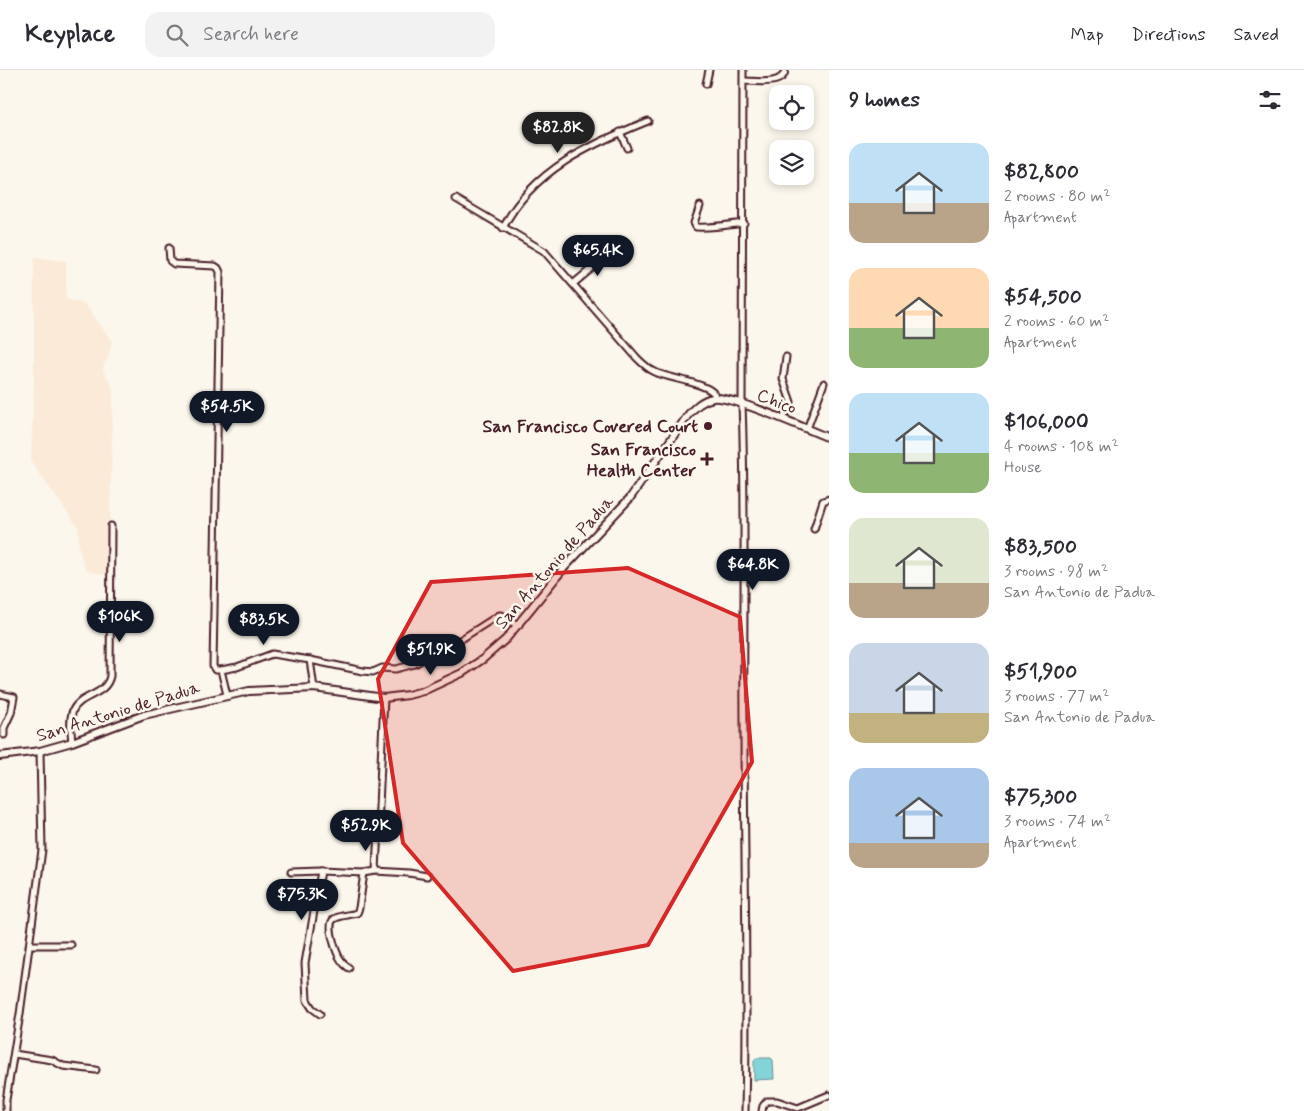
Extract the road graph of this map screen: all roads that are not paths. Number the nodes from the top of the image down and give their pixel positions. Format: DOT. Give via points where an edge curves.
graph roads {
  1 [pos="709,70"];
  2 [pos="744,70"];
  3 [pos="785,70"];
  4 [pos="744,81"];
  5 [pos="706,84"];
  6 [pos="648,121"];
  7 [pos="620,132"];
  8 [pos="627,148"];
  9 [pos="456,200"];
  10 [pos="700,206"];
  11 [pos="744,224"];
  12 [pos="503,228"];
  13 [pos="169,248"];
  14 [pos="609,254"];
  15 [pos="573,284"];
  16 [pos="786,357"];
  17 [pos="824,383"];
  18 [pos="716,397"];
  19 [pos="742,404"];
  20 [pos="783,419"];
  21 [pos="807,429"];
  22 [pos="829,438"];
  23 [pos="829,498"];
  24 [pos="110,526"];
  25 [pos="814,529"];
  26 [pos="519,625"];
  27 [pos="310,660"];
  28 [pos="221,670"];
  29 [pos="314,688"];
  30 [pos="0,694"];
  31 [pos="227,695"];
  32 [pos="384,698"];
  33 [pos="4,735"];
  34 [pos="72,742"];
  35 [pos="40,751"];
  36 [pos="0,756"];
  37 [pos="321,871"];
  38 [pos="376,871"];
  39 [pos="291,872"];
  40 [pos="364,873"];
  41 [pos="427,876"];
  42 [pos="71,944"];
  43 [pos="30,945"];
  44 [pos="349,968"];
  45 [pos="320,1014"];
  46 [pos="14,1054"];
  47 [pos="96,1070"];
  48 [pos="829,1095"];
  49 [pos="6,1111"];
  50 [pos="745,1111"];
  51 [pos="762,1111"];
  1 -- 5 [label="street"];
  2 -- 4 [label="street"];
  3 -- 4 [label="street" via="781,79"];
  4 -- 11 [label="street"];
  6 -- 7 [label="street"];
  7 -- 8 [label="street"];
  7 -- 12 [label="street" via="579,152 552,170 525,193"];
  9 -- 12 [label="street"];
  10 -- 11 [label="street" via="694,223 696,227"];
  11 -- 19 [label="street"];
  12 -- 15 [label="street" via="544,251"];
  13 -- 28 [label="street" via="170,261 174,264 215,266 220,272 213,666 215,670"];
  14 -- 15 [label="street"];
  15 -- 18 [label="street" via="647,367 672,378 704,386"];
  16 -- 20 [label="street" via="783,379 791,402"];
  17 -- 21 [label="street"];
  18 -- 19 [label="street"];
  18 -- 26 [label="street, San Antonio de Padua" via="702,402 688,415 630,498 554,579"];
  19 -- 20 [label="street, Chico"];
  19 -- 50 [label="street"];
  20 -- 21 [label="street, Chico"];
  21 -- 22 [label="street, Chico"];
  23 -- 25 [label="street" via="823,501"];
  24 -- 34 [label="street" via="110,676 107,685 74,708"];
  26 -- 27 [label="street" via="507,622 499,615 452,645 415,664 396,669 362,671"];
  26 -- 32 [label="street, San Antonio de Padua" via="483,659 462,673 423,691"];
  27 -- 28 [label="street" via="272,654"];
  27 -- 29 [label="street"];
  28 -- 31 [label="street"];
  29 -- 31 [label="street, San Antonio de Padua"];
  29 -- 32 [label="street, San Antonio de Padua"];
  30 -- 33 [label="street" via="14,697"];
  31 -- 34 [label="street, San Antonio de Padua" via="144,715"];
  32 -- 38 [label="street"];
  34 -- 35 [label="street, San Antonio de Padua"];
  35 -- 36 [label="street, San Antonio de Padua"];
  35 -- 43 [label="street" via="42,850"];
  37 -- 39 [label="street"];
  37 -- 40 [label="street"];
  37 -- 45 [label="street" via="305,963 307,1000"];
  38 -- 40 [label="street"];
  38 -- 41 [label="street"];
  40 -- 44 [label="street" via="358,911 335,918 332,922 332,937 339,958"];
  42 -- 43 [label="street"];
  43 -- 46 [label="street"];
  46 -- 47 [label="street"];
  46 -- 49 [label="street"];
  48 -- 51 [label="street" via="798,1108 777,1101 768,1102"];
}
